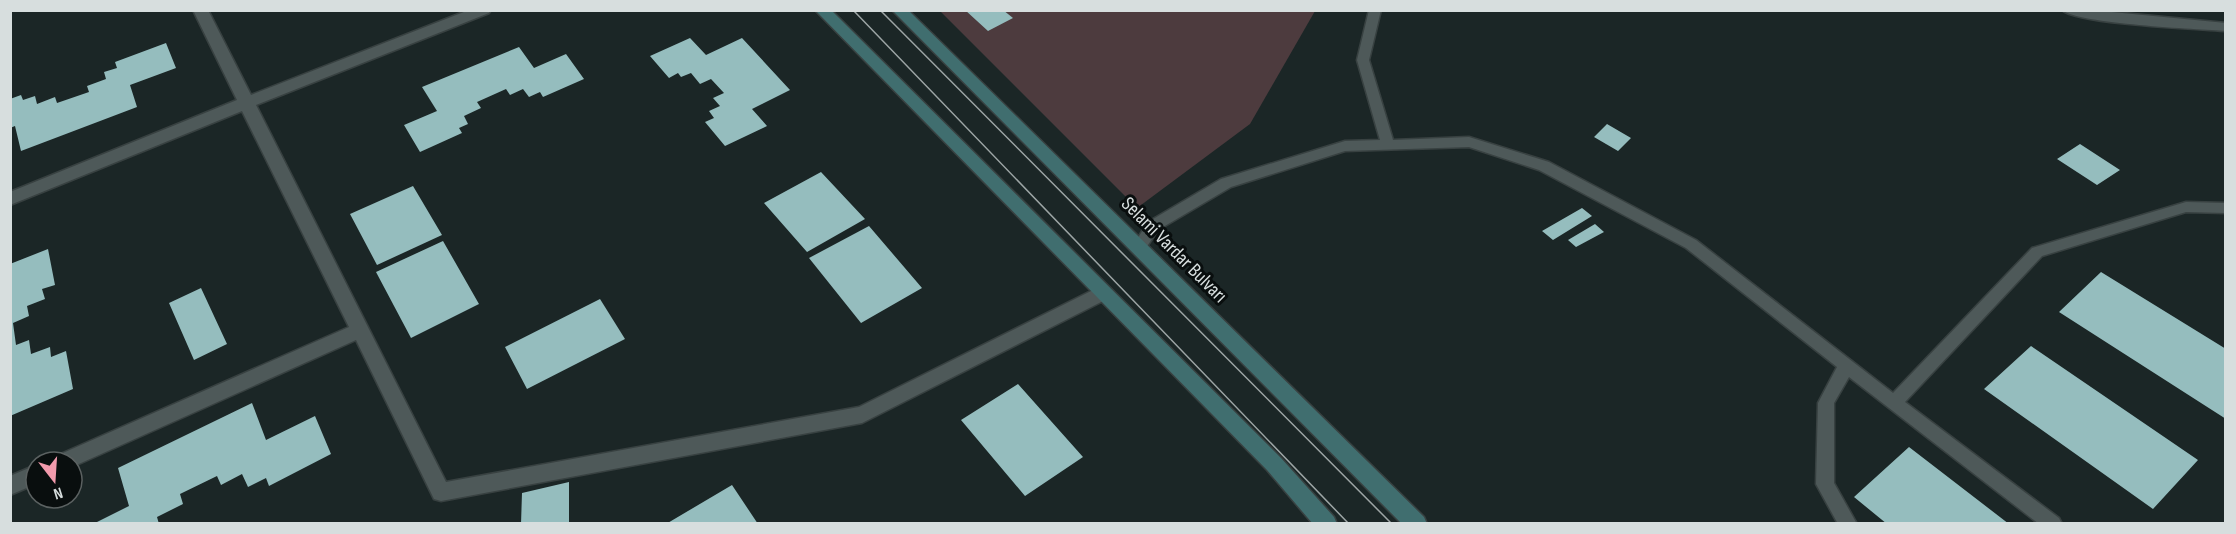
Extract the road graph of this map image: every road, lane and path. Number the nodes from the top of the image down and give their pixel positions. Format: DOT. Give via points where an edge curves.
graph roads {
  1 [pos="200,10"];
  2 [pos="484,10"];
  3 [pos="822,10"];
  4 [pos="899,10"];
  5 [pos="1375,10"];
  6 [pos="2068,10"];
  7 [pos="2226,27"];
  8 [pos="246,103"];
  9 [pos="1388,145"];
  10 [pos="10,200"];
  11 [pos="2226,208"];
  12 [pos="1139,247"];
  13 [pos="1103,293"];
  14 [pos="360,330"];
  15 [pos="1846,366"];
  16 [pos="1894,403"];
  17 [pos="84,453"];
  18 [pos="24,480"];
  19 [pos="10,486"];
  20 [pos="1328,524"];
  21 [pos="1417,524"];
  22 [pos="1848,524"];
  23 [pos="2053,524"];
  1 -- 8 [label="street"];
  2 -- 8 [label="street"];
  3 -- 13 [label="main road"];
  4 -- 12 [label="main road, Selami Vardar Bulvarı"];
  5 -- 9 [label="lane" via="1362,60"];
  6 -- 7 [label="lane" via="2104,17"];
  8 -- 10 [label="street"];
  8 -- 14 [label="street"];
  9 -- 12 [label="lane" via="1345,146 1226,183 1153,226"];
  9 -- 15 [label="lane" via="1469,142 1544,166 1691,244"];
  11 -- 16 [label="lane" via="2186,207 2037,252"];
  12 -- 21 [label="main road, Selami Vardar Bulvarı"];
  13 -- 14 [label="street" via="862,415 441,492"];
  13 -- 20 [label="main road"];
  14 -- 17 [label="street"];
  15 -- 16 [label="lane"];
  15 -- 22 [label="lane" via="1826,403 1825,484"];
  16 -- 23 [label="lane"];
  18 -- 19 [label="street"];
}
